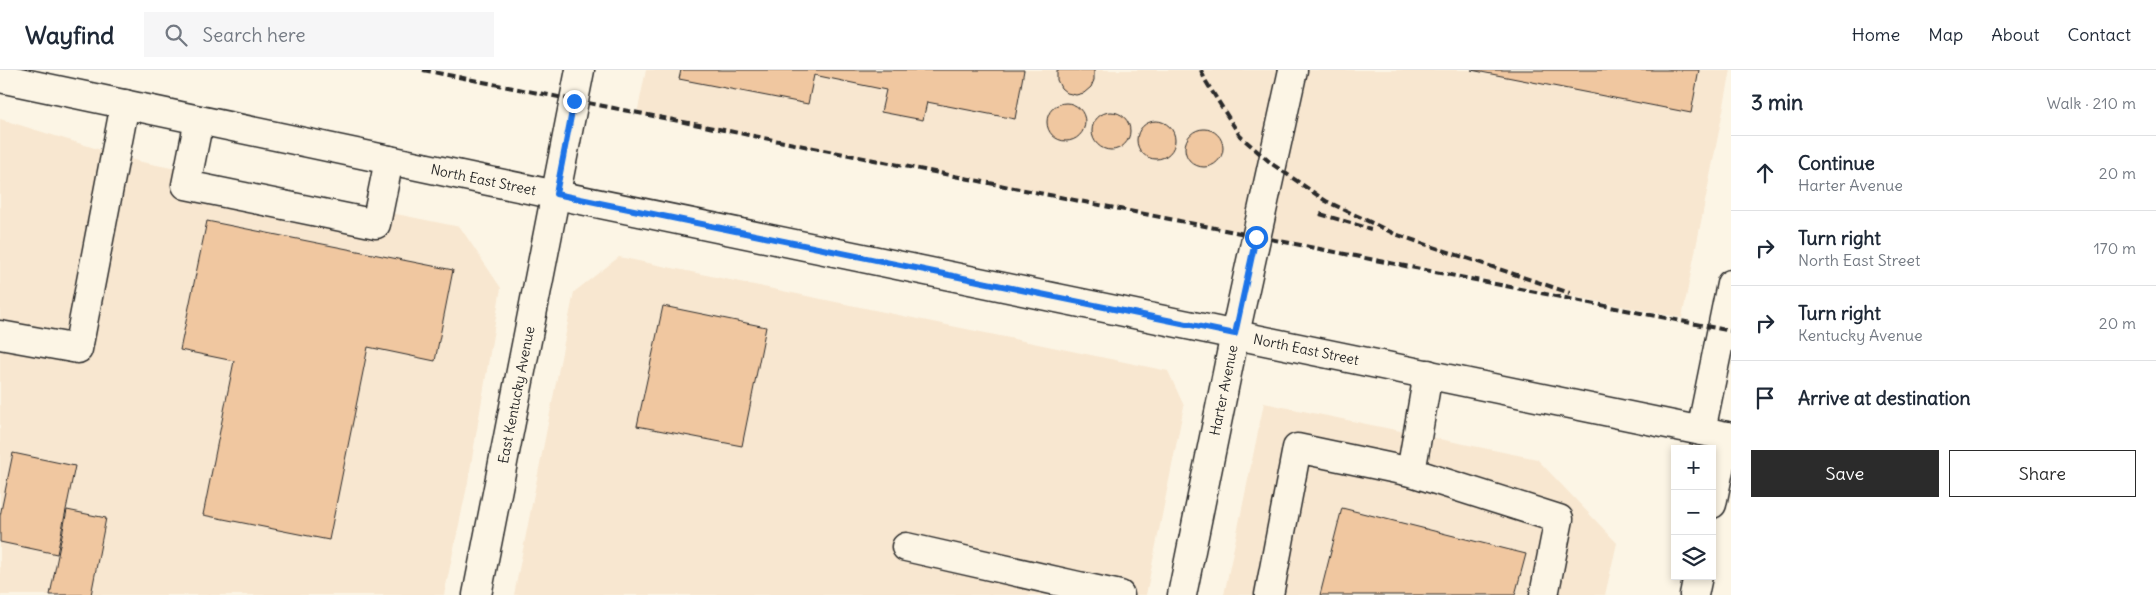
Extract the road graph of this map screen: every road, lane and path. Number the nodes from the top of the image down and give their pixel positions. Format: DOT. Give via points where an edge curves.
graph roads {
  1 [pos="580,70"];
  2 [pos="1293,70"];
  3 [pos="0,78"];
  4 [pos="125,104"];
  5 [pos="199,120"];
  6 [pos="389,160"];
  7 [pos="556,194"];
  8 [pos="1731,284"];
  9 [pos="1235,334"];
  10 [pos="0,335"];
  11 [pos="1428,374"];
  12 [pos="1719,435"];
  13 [pos="1411,472"];
  14 [pos="1713,490"];
  15 [pos="906,547"];
  16 [pos="1697,580"];
  17 [pos="1082,591"];
  18 [pos="477,595"];
  19 [pos="1120,595"];
  20 [pos="1182,595"];
  21 [pos="1269,595"];
  22 [pos="1544,595"];
  23 [pos="1694,595"];
  1 -- 7 [label="main road, East Kentucky Avenue"];
  2 -- 9 [label="main road, Harter Avenue"];
  3 -- 4 [label="main road, North East Street"];
  4 -- 5 [label="main road, North East Street"];
  4 -- 10 [label="main road" via="78,349"];
  5 -- 6 [label="main road, North East Street"];
  5 -- 6 [label="main road" via="186,185 376,224"];
  6 -- 7 [label="main road, North East Street"];
  7 -- 9 [label="main road, North East Street"];
  7 -- 18 [label="main road, East Kentucky Avenue"];
  8 -- 12 [label="main road"];
  9 -- 11 [label="main road, North East Street"];
  9 -- 20 [label="main road, Harter Avenue"];
  11 -- 12 [label="main road, North East Street"];
  11 -- 13 [label="main road"];
  12 -- 14 [label="main road"];
  13 -- 21 [label="main road" via="1296,448"];
  13 -- 22 [label="main road" via="1559,518"];
  15 -- 17 [label="main road"];
  16 -- 23 [label="main road"];
  17 -- 19 [label="main road"];
}
